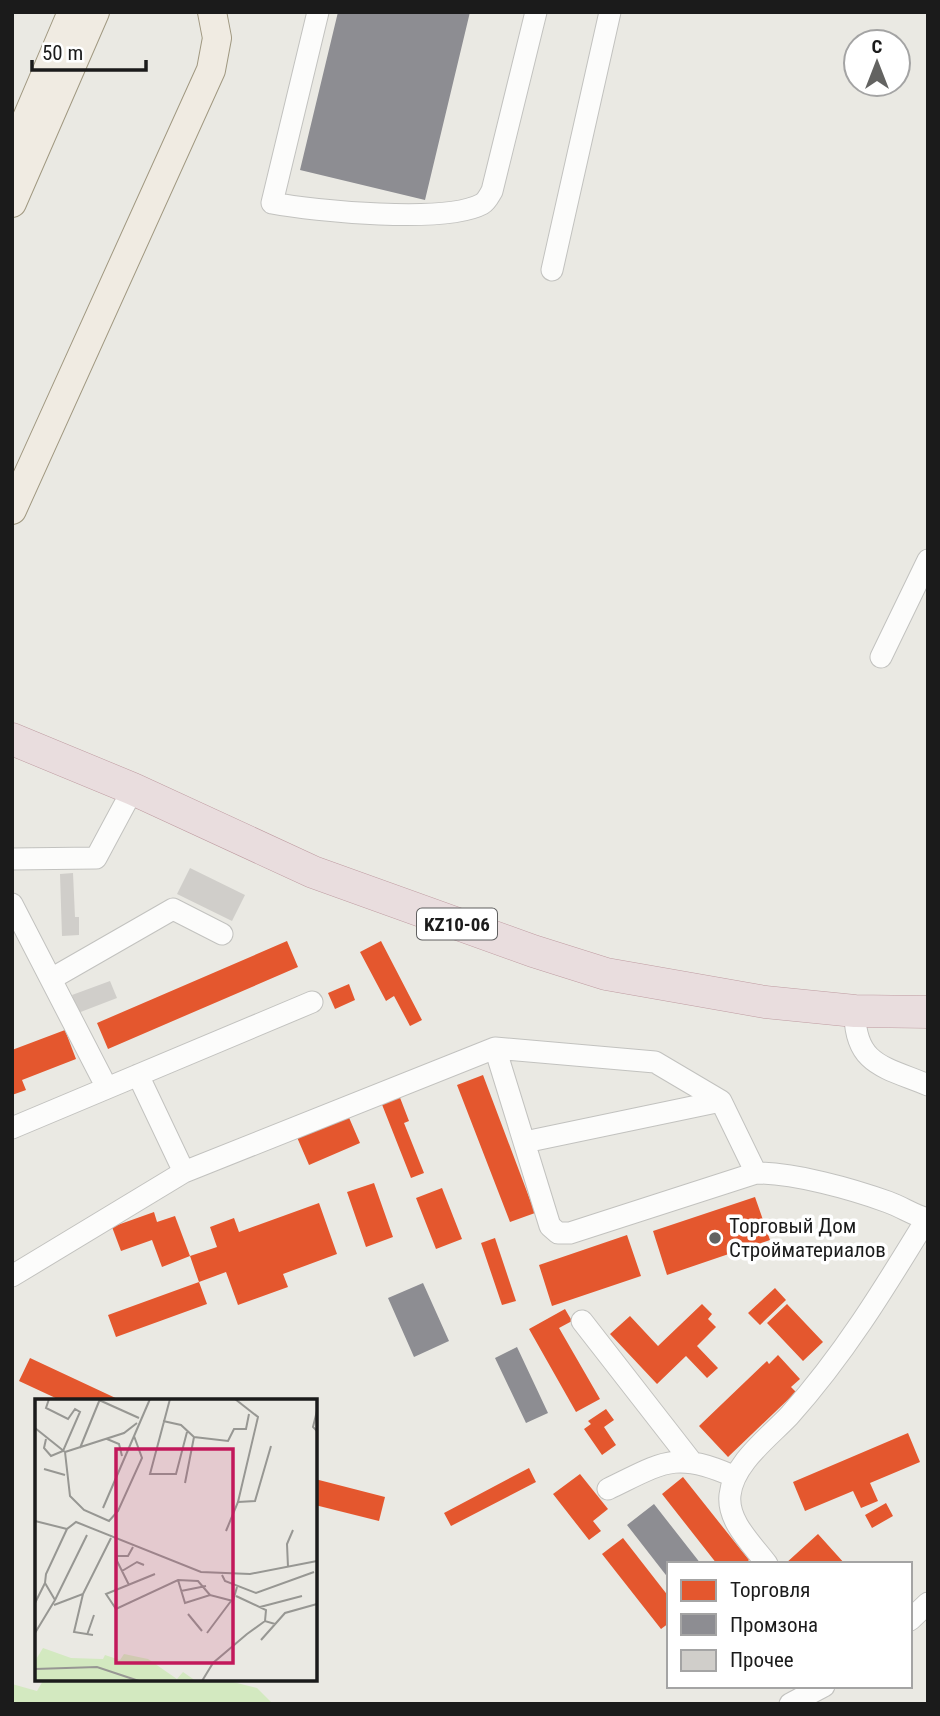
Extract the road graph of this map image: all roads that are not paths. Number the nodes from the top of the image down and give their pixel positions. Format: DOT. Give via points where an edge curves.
graph roads {
  1 [pos="48,12"];
  2 [pos="72,12"];
  3 [pos="95,12"];
  4 [pos="212,12"];
  5 [pos="318,12"];
  6 [pos="536,12"];
  7 [pos="610,12"];
  8 [pos="52,59"];
  9 [pos="12,153"];
  10 [pos="12,203"];
  11 [pos="552,270"];
  12 [pos="12,510"];
  13 [pos="928,560"];
  14 [pos="881,657"];
  15 [pos="12,739"];
  16 [pos="133,789"];
  17 [pos="12,859"];
  18 [pos="12,904"];
  19 [pos="222,934"];
  20 [pos="21,944"];
  21 [pos="51,979"];
  22 [pos="312,1002"];
  23 [pos="855,1011"];
  24 [pos="928,1012"];
  25 [pos="495,1048"];
  26 [pos="138,1075"];
  27 [pos="928,1086"];
  28 [pos="107,1088"];
  29 [pos="721,1101"];
  30 [pos="12,1128"];
  31 [pos="525,1142"];
  32 [pos="184,1172"];
  33 [pos="756,1173"];
  34 [pos="927,1220"];
  35 [pos="12,1276"];
  36 [pos="582,1321"];
  37 [pos="691,1461"];
  38 [pos="733,1476"];
  39 [pos="608,1489"];
  40 [pos="766,1562"];
  41 [pos="928,1603"];
  42 [pos="912,1618"];
  43 [pos="820,1688"];
  44 [pos="790,1704"];
  1 -- 8 [label="main road"];
  2 -- 8 [label="main road"];
  3 -- 10 [label="main road"];
  4 -- 12 [label="main road" via="217,38 211,70"];
  5 -- 6 [label="lane" via="272,202 301,208 428,213 473,207 485,202 492,191"];
  7 -- 11 [label="lane"];
  8 -- 9 [label="main road"];
  13 -- 14 [label="lane"];
  15 -- 16 [label="highway, KZ10-06"];
  16 -- 17 [label="lane" via="96,858"];
  16 -- 23 [label="highway, KZ10-06" via="313,872 606,974 683,989"];
  18 -- 20 [label="lane"];
  19 -- 21 [label="lane" via="173,909"];
  20 -- 21 [label="lane"];
  21 -- 28 [label="lane"];
  22 -- 26 [label="lane"];
  23 -- 24 [label="highway, KZ10-06"];
  23 -- 27 [label="lane" via="859,1048 872,1061"];
  25 -- 29 [label="lane" via="655,1062"];
  25 -- 31 [label="lane"];
  25 -- 32 [label="lane"];
  26 -- 28 [label="lane"];
  26 -- 32 [label="lane"];
  28 -- 30 [label="lane"];
  29 -- 31 [label="lane"];
  29 -- 33 [label="lane"];
  31 -- 33 [label="lane" via="550,1226 558,1233"];
  32 -- 35 [label="lane"];
  33 -- 34 [label="lane" via="854,1192"];
  34 -- 38 [label="lane" via="827,1374"];
  36 -- 37 [label="lane"];
  37 -- 38 [label="lane"];
  37 -- 39 [label="lane" via="662,1464"];
  38 -- 40 [label="lane" via="732,1515"];
  41 -- 42 [label="lane"];
  43 -- 44 [label="lane"];
}
